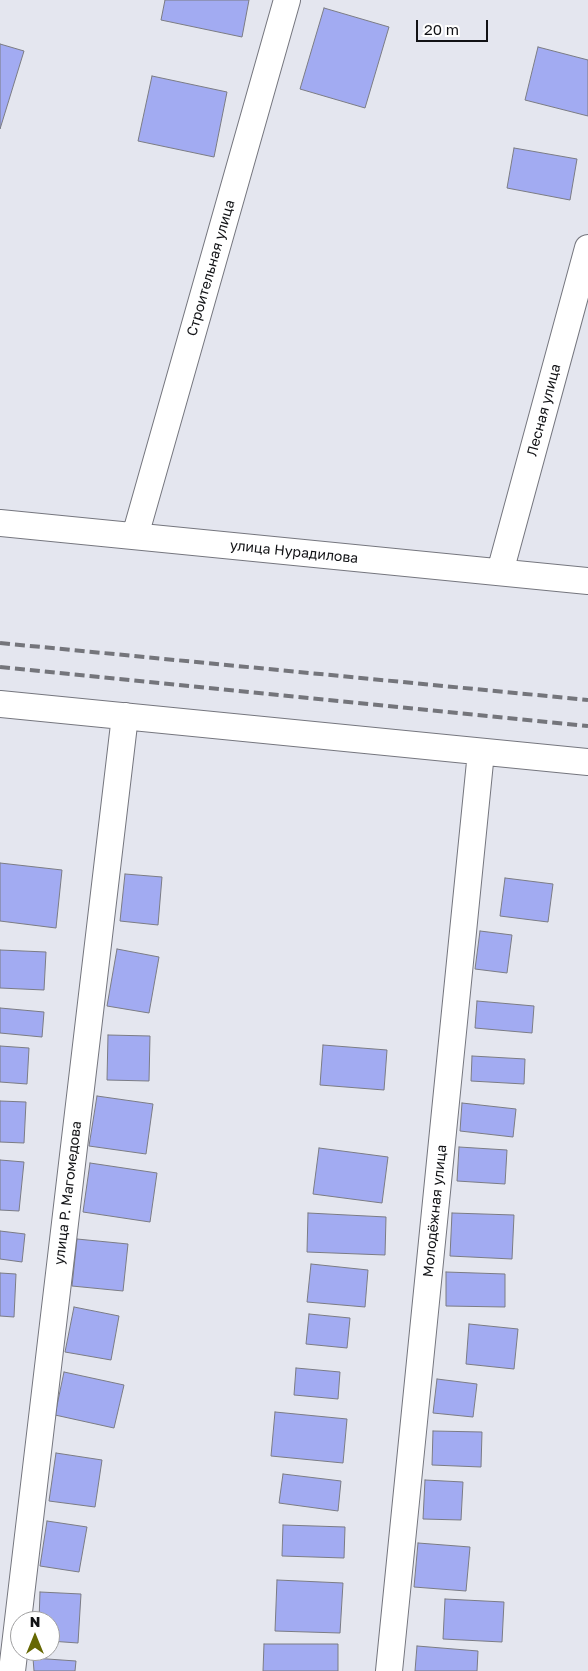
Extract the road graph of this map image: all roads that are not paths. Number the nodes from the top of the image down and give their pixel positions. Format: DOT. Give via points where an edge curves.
graph roads {
  1 [pos="287,0"];
  2 [pos="588,248"];
  3 [pos="0,523"];
  4 [pos="135,536"];
  5 [pos="500,572"];
  6 [pos="588,580"];
  7 [pos="0,704"];
  8 [pos="125,716"];
  9 [pos="481,752"];
  10 [pos="588,762"];
  11 [pos="12,1671"];
  12 [pos="389,1671"];
  1 -- 4 [label="street, Строительная улица"];
  2 -- 5 [label="street, Лесная улица"];
  3 -- 4 [label="street, улица Нурадилова"];
  4 -- 5 [label="street, улица Нурадилова"];
  5 -- 6 [label="street, улица Нурадилова"];
  7 -- 8 [label="street"];
  8 -- 9 [label="street"];
  8 -- 11 [label="street, улица Р. Магомедова"];
  9 -- 10 [label="street"];
  9 -- 12 [label="street, Молодёжная улица"];
}
